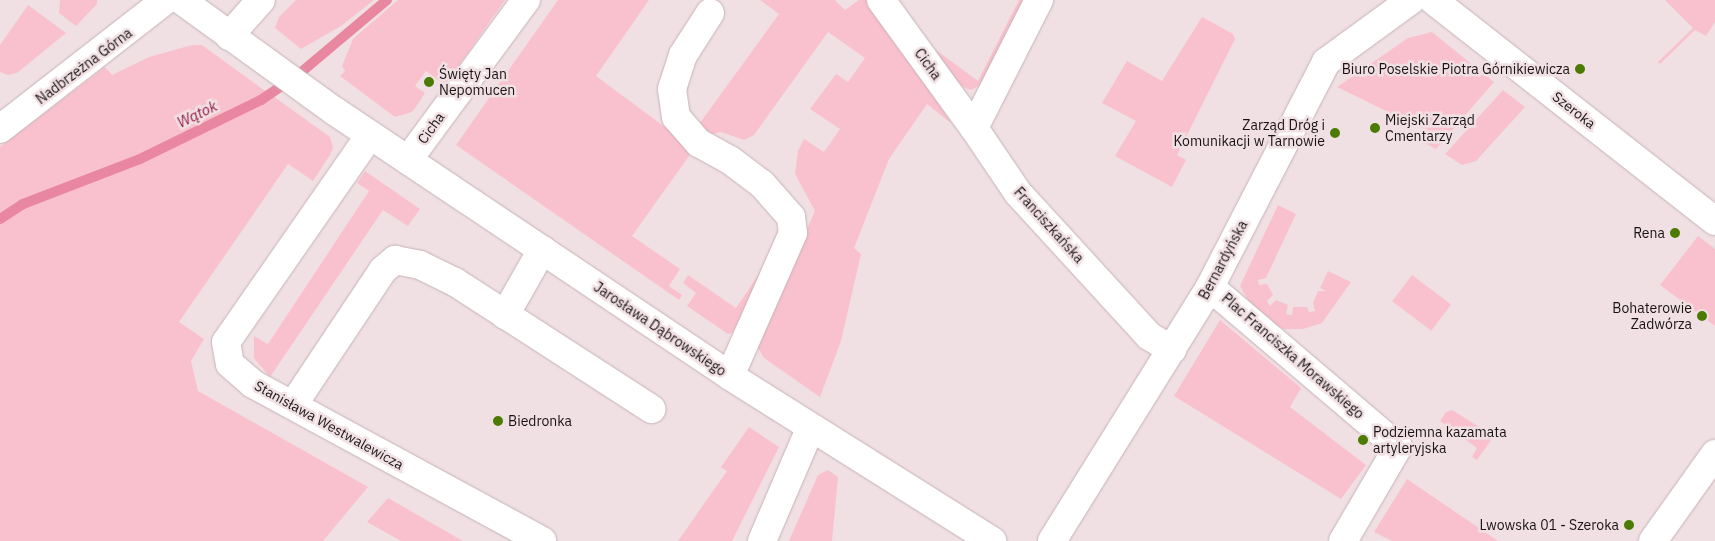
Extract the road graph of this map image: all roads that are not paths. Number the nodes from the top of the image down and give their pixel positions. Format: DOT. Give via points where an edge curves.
graph roads {
  1 [pos="166,0"];
  2 [pos="181,0"];
  3 [pos="261,0"];
  4 [pos="526,0"];
  5 [pos="881,0"];
  6 [pos="1039,0"];
  7 [pos="1411,0"];
  8 [pos="1433,0"];
  9 [pos="710,13"];
  10 [pos="229,36"];
  11 [pos="974,128"];
  12 [pos="0,130"];
  13 [pos="370,135"];
  14 [pos="408,160"];
  15 [pos="1715,221"];
  16 [pos="542,250"];
  17 [pos="1210,287"];
  18 [pos="505,315"];
  19 [pos="1172,350"];
  20 [pos="730,376"];
  21 [pos="293,405"];
  22 [pos="651,409"];
  23 [pos="810,429"];
  24 [pos="1715,454"];
  25 [pos="542,541"];
  26 [pos="762,541"];
  27 [pos="992,541"];
  28 [pos="1052,541"];
  29 [pos="1343,541"];
  30 [pos="1653,541"];
  1 -- 12 [label="street, Nadbrzeżna Górna"];
  2 -- 10 [label="street"];
  3 -- 10 [label="street"];
  4 -- 14 [label="street, Cicha"];
  5 -- 11 [label="street, Cicha"];
  6 -- 11 [label="street"];
  7 -- 17 [label="street, Bernardyńska" via="1326,62"];
  8 -- 15 [label="street, Szeroka"];
  9 -- 20 [label="street" via="683,55 672,89 676,117 699,143 730,160 762,184 791,217 793,233"];
  10 -- 13 [label="street, Jarosława Dąbrowskiego"];
  11 -- 19 [label="street, Franciszkańska" via="1018,193 1149,336"];
  13 -- 14 [label="street, Jarosława Dąbrowskiego"];
  13 -- 21 [label="street, Stanisława Westwalewicza" via="226,342 230,364 253,384"];
  14 -- 16 [label="street, Jarosława Dąbrowskiego"];
  16 -- 18 [label="street"];
  16 -- 20 [label="street, Jarosława Dąbrowskiego"];
  17 -- 19 [label="street, Bernardyńska"];
  17 -- 29 [label="street, Plac Franciszka Morawskiego" via="1398,447"];
  18 -- 21 [label="street" via="455,282 420,265 395,260 383,270"];
  18 -- 22 [label="street"];
  19 -- 28 [label="street, Bernardyńska"];
  20 -- 23 [label="street, Jarosława Dąbrowskiego"];
  21 -- 25 [label="street, Stanisława Westwalewicza"];
  23 -- 26 [label="street"];
  23 -- 27 [label="street, Jarosława Dąbrowskiego"];
  24 -- 30 [label="street"];
}
